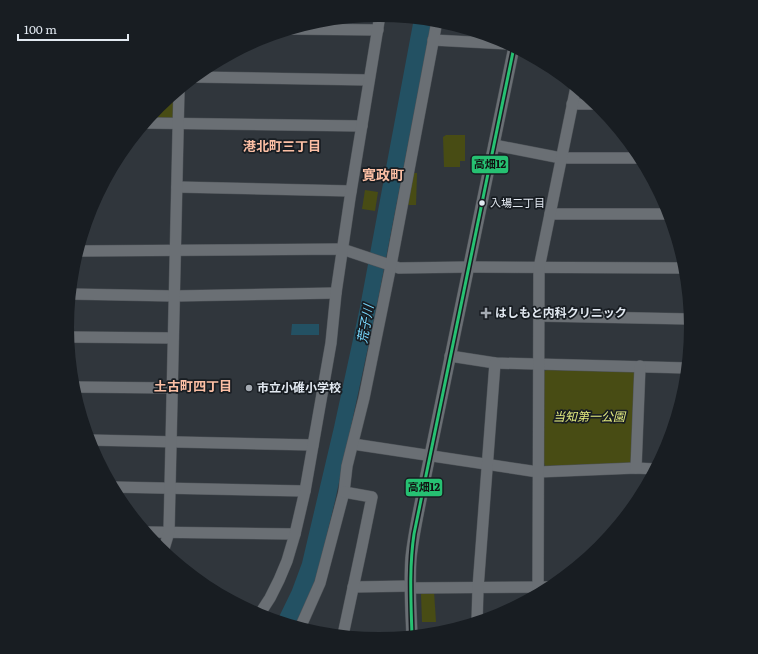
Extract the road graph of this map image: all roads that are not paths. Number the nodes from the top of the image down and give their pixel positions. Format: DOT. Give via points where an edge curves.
graph roads {
  1 [pos="379,22"];
  2 [pos="436,27"];
  3 [pos="313,29"];
  4 [pos="378,30"];
  5 [pos="433,40"];
  6 [pos="491,43"];
  7 [pos="513,53"];
  8 [pos="204,77"];
  9 [pos="369,80"];
  10 [pos="575,93"];
  11 [pos="179,97"];
  12 [pos="572,104"];
  13 [pos="587,104"];
  14 [pos="153,123"];
  15 [pos="178,123"];
  16 [pos="362,126"];
  17 [pos="494,145"];
  18 [pos="561,158"];
  19 [pos="633,158"];
  20 [pos="176,187"];
  21 [pos="351,191"];
  22 [pos="550,214"];
  23 [pos="662,214"];
  24 [pos="342,249"];
  25 [pos="175,250"];
  26 [pos="83,251"];
  27 [pos="390,265"];
  28 [pos="469,267"];
  29 [pos="539,268"];
  30 [pos="678,268"];
  31 [pos="336,293"];
  32 [pos="76,294"];
  33 [pos="174,296"];
  34 [pos="538,316"];
  35 [pos="684,319"];
  36 [pos="75,337"];
  37 [pos="173,338"];
  38 [pos="450,356"];
  39 [pos="495,363"];
  40 [pos="538,364"];
  41 [pos="640,366"];
  42 [pos="681,368"];
  43 [pos="80,387"];
  44 [pos="172,388"];
  45 [pos="96,440"];
  46 [pos="171,442"];
  47 [pos="314,444"];
  48 [pos="353,444"];
  49 [pos="430,455"];
  50 [pos="487,464"];
  51 [pos="636,468"];
  52 [pos="649,469"];
  53 [pos="538,472"];
  54 [pos="120,487"];
  55 [pos="170,488"];
  56 [pos="305,491"];
  57 [pos="344,492"];
  58 [pos="153,532"];
  59 [pos="169,532"];
  60 [pos="295,534"];
  61 [pos="165,545"];
  62 [pos="353,587"];
  63 [pos="410,587"];
  64 [pos="538,587"];
  65 [pos="478,588"];
  66 [pos="532,591"];
  67 [pos="263,609"];
  68 [pos="478,616"];
  69 [pos="303,623"];
  70 [pos="344,630"];
  71 [pos="412,630"];
  1 -- 4 [label="street"];
  2 -- 5 [label="street"];
  3 -- 4 [label="street"];
  4 -- 9 [label="street"];
  5 -- 6 [label="street"];
  5 -- 27 [label="street"];
  7 -- 17 [label="street"];
  8 -- 9 [label="street"];
  9 -- 16 [label="street"];
  10 -- 12 [label="street"];
  11 -- 15 [label="street"];
  12 -- 13 [label="street"];
  12 -- 18 [label="street"];
  14 -- 15 [label="street"];
  15 -- 16 [label="street"];
  15 -- 20 [label="street"];
  16 -- 21 [label="street"];
  17 -- 18 [label="street"];
  17 -- 28 [label="street"];
  18 -- 19 [label="street"];
  18 -- 22 [label="street"];
  20 -- 21 [label="street"];
  20 -- 25 [label="street"];
  21 -- 24 [label="street"];
  22 -- 23 [label="street"];
  22 -- 29 [label="street"];
  24 -- 25 [label="street"];
  24 -- 27 [label="street"];
  24 -- 31 [label="street"];
  25 -- 26 [label="street"];
  25 -- 33 [label="street"];
  27 -- 28 [label="street" via="399,268"];
  27 -- 48 [label="street"];
  28 -- 29 [label="street"];
  28 -- 38 [label="street"];
  29 -- 30 [label="street"];
  29 -- 34 [label="street"];
  31 -- 33 [label="street"];
  31 -- 47 [label="street" via="331,343"];
  32 -- 33 [label="street"];
  33 -- 37 [label="street"];
  34 -- 35 [label="street"];
  34 -- 40 [label="street"];
  36 -- 37 [label="street"];
  37 -- 44 [label="street"];
  38 -- 39 [label="street"];
  38 -- 49 [label="street"];
  39 -- 40 [label="street"];
  39 -- 50 [label="street"];
  40 -- 41 [label="street"];
  40 -- 53 [label="street"];
  41 -- 42 [label="street"];
  41 -- 51 [label="street"];
  43 -- 44 [label="street"];
  44 -- 46 [label="street"];
  45 -- 46 [label="street"];
  46 -- 47 [label="street"];
  46 -- 55 [label="street"];
  47 -- 56 [label="street"];
  48 -- 49 [label="street"];
  48 -- 57 [label="street"];
  49 -- 50 [label="street"];
  49 -- 63 [label="street" via="411,559"];
  50 -- 53 [label="street"];
  50 -- 65 [label="street"];
  51 -- 52 [label="street"];
  51 -- 53 [label="street"];
  53 -- 64 [label="street"];
  54 -- 55 [label="street"];
  55 -- 56 [label="street"];
  55 -- 59 [label="street"];
  56 -- 60 [label="street"];
  57 -- 62 [label="street" via="372,497"];
  57 -- 69 [label="street" via="320,583"];
  58 -- 59 [label="street"];
  59 -- 60 [label="street"];
  59 -- 61 [label="street"];
  60 -- 67 [label="street" via="279,580"];
  62 -- 63 [label="street"];
  62 -- 70 [label="street"];
  63 -- 65 [label="street"];
  63 -- 71 [label="street"];
  65 -- 66 [label="street"];
  65 -- 68 [label="street"];
}
